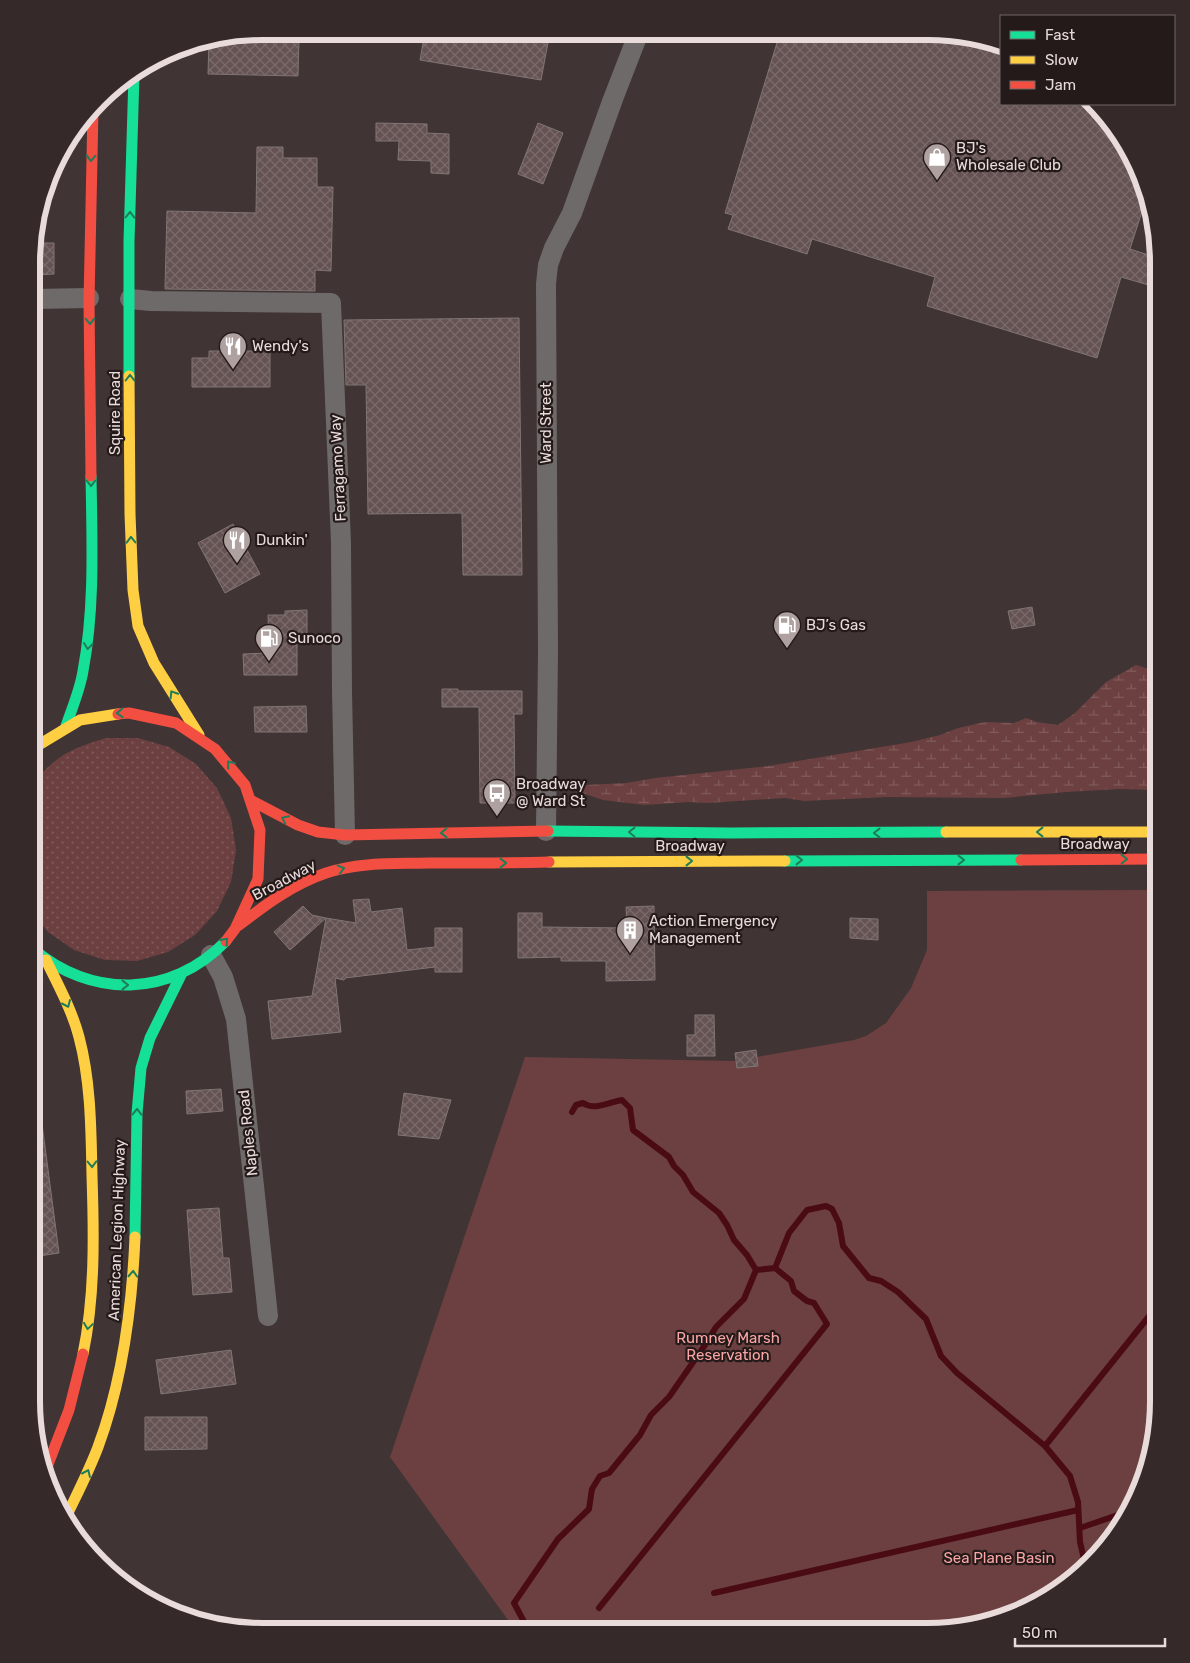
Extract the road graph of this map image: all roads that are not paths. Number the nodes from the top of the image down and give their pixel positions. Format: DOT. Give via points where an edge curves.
graph roads {
  1 [pos="636,40"];
  2 [pos="134,81"];
  3 [pos="93,119"];
  4 [pos="89,298"];
  5 [pos="40,299"];
  6 [pos="130,299"];
  7 [pos="66,726"];
  8 [pos="199,735"];
  9 [pos="40,743"];
  10 [pos="252,801"];
  11 [pos="546,831"];
  12 [pos="1150,832"];
  13 [pos="345,834"];
  14 [pos="1150,859"];
  15 [pos="238,926"];
  16 [pos="40,955"];
  17 [pos="211,955"];
  18 [pos="46,960"];
  19 [pos="182,973"];
  20 [pos="268,1316"];
  21 [pos="49,1462"];
  22 [pos="69,1510"];
  1 -- 11 [label="street, Ward Street" via="572,213 548,266"];
  6 -- 2 [label="main road, Squire Road, one-way"];
  3 -- 4 [label="main road, Squire Road, one-way"];
  4 -- 5 [label="street"];
  4 -- 7 [label="main road, Squire Road, one-way" via="90,620 83,672"];
  8 -- 6 [label="main road, Squire Road, one-way" via="147,649 134,603 130,514"];
  6 -- 13 [label="street, Ferragamo Way" via="331,303 342,543"];
  8 -- 7 [label="main road, one-way" via="168,720 134,713 99,715"];
  7 -- 9 [label="main road"];
  10 -- 8 [label="main road, one-way" via="231,764"];
  13 -- 10 [label="main road, Broadway, one-way" via="318,832 298,825"];
  10 -- 15 [label="main road" via="260,836 260,871 254,894"];
  12 -- 11 [label="main road, Broadway, one-way"];
  11 -- 13 [label="main road, Broadway, one-way"];
  15 -- 14 [label="main road, Broadway, one-way" via="289,891 334,871 357,866"];
  17 -- 15 [label="main road, one-way"];
  16 -- 18 [label="main road"];
  17 -- 19 [label="main road"];
  17 -- 20 [label="street, Naples Road" via="223,977 236,1019"];
  18 -- 19 [label="main road, one-way" via="71,974 113,985 148,984"];
  18 -- 21 [label="main road, American Legion Highway, one-way" via="74,1021 86,1064 91,1112 94,1239 90,1312 83,1357 67,1417"];
  22 -- 19 [label="main road, American Legion Highway, one-way" via="98,1448 119,1377 132,1304 140,1075 152,1034"];
}
